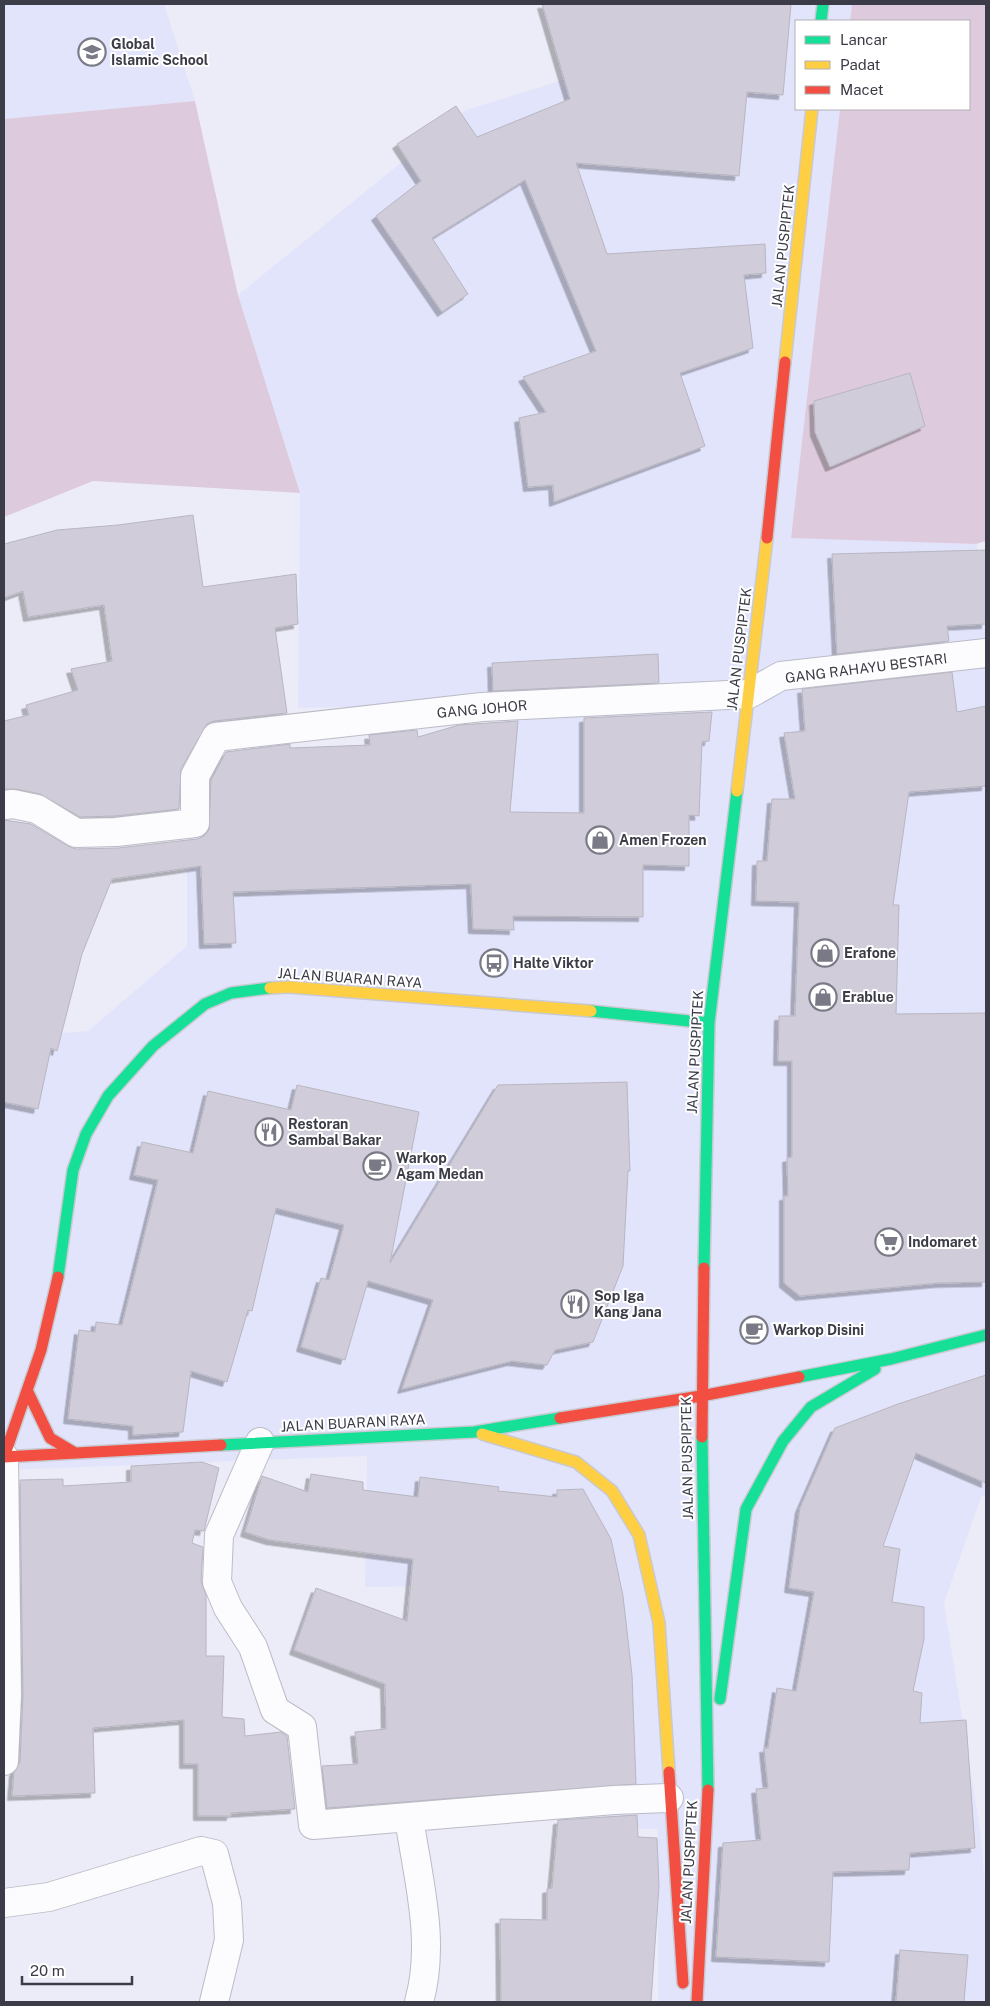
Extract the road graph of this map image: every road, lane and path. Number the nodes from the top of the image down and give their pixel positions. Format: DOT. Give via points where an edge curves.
graph roads {
  1 [pos="823,4"];
  2 [pos="821,20"];
  3 [pos="812,110"];
  4 [pos="986,654"];
  5 [pos="749,694"];
  6 [pos="4,805"];
  7 [pos="709,1023"];
  8 [pos="986,1335"];
  9 [pos="891,1360"];
  10 [pos="28,1392"];
  11 [pos="701,1396"];
  12 [pos="474,1432"];
  13 [pos="260,1442"];
  14 [pos="75,1453"];
  15 [pos="4,1457"];
  16 [pos="4,1761"];
  17 [pos="708,1784"];
  18 [pos="669,1798"];
  19 [pos="409,1818"];
  20 [pos="4,1903"];
  21 [pos="684,1992"];
  22 [pos="214,2002"];
  23 [pos="419,2002"];
  24 [pos="697,2002"];
  1 -- 2 [label="main road"];
  3 -- 5 [label="main road, JALAN PUSPIPTEK"];
  4 -- 5 [label="street, GANG RAHAYU BESTARI" via="781,676"];
  5 -- 6 [label="street, GANG JOHOR" via="482,707 216,737 195,776 195,823 76,833 37,809"];
  5 -- 7 [label="main road, JALAN PUSPIPTEK"];
  7 -- 10 [label="main road, JALAN BUARAN RAYA" via="289,987 248,989 210,1001 166,1033 113,1088 87,1128 66,1207 57,1284"];
  7 -- 11 [label="main road, JALAN PUSPIPTEK"];
  8 -- 9 [label="main road"];
  9 -- 11 [label="main road, JALAN BUARAN RAYA"];
  9 -- 17 [label="main road" via="811,1407 784,1441 746,1509"];
  10 -- 14 [label="main road" via="50,1438"];
  10 -- 15 [label="main road, JALAN BUARAN RAYA"];
  11 -- 12 [label="main road, JALAN BUARAN RAYA"];
  11 -- 17 [label="main road, JALAN PUSPIPTEK"];
  12 -- 13 [label="main road, JALAN BUARAN RAYA"];
  12 -- 18 [label="main road" via="576,1462 612,1491 639,1535 659,1622"];
  13 -- 14 [label="main road, JALAN BUARAN RAYA"];
  13 -- 19 [label="street" via="218,1535 217,1582 228,1608 253,1647 275,1710 302,1727 312,1825"];
  14 -- 15 [label="main road, JALAN BUARAN RAYA"];
  15 -- 16 [label="street" via="7,1695"];
  17 -- 24 [label="main road, JALAN PUSPIPTEK"];
  18 -- 19 [label="street"];
  18 -- 21 [label="main road"];
  19 -- 23 [label="street" via="427,1934 426,1979"];
  20 -- 22 [label="street" via="49,1897 201,1851 214,1854 227,1904 229,1940"];
}
